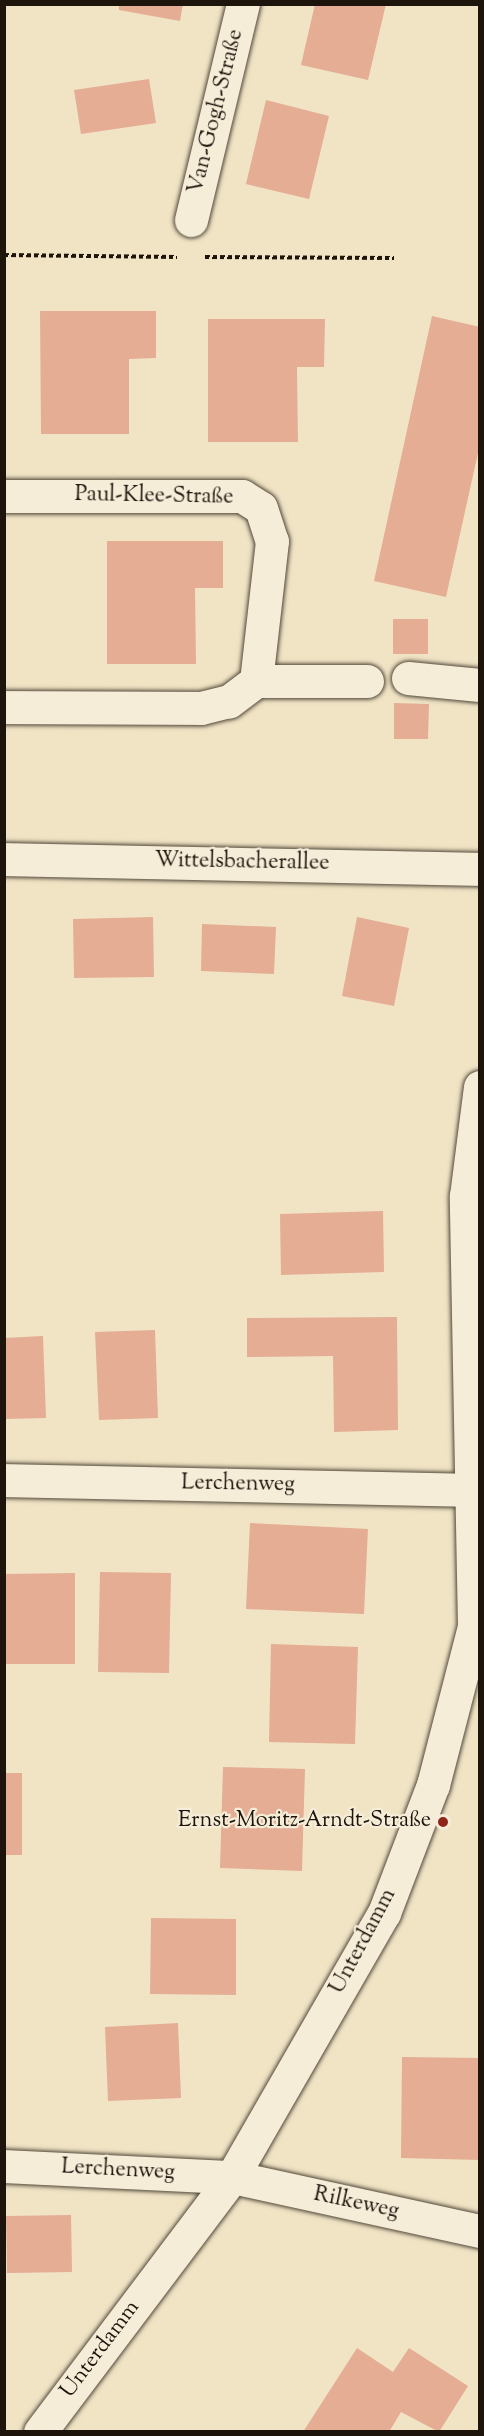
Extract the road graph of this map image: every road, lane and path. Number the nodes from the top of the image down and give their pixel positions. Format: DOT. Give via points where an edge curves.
graph roads {
  1 [pos="243,4"];
  2 [pos="191,220"];
  3 [pos="4,496"];
  4 [pos="408,678"];
  5 [pos="256,681"];
  6 [pos="367,681"];
  7 [pos="480,685"];
  8 [pos="4,707"];
  9 [pos="4,859"];
  10 [pos="480,869"];
  11 [pos="480,1087"];
  12 [pos="4,1480"];
  13 [pos="472,1490"];
  14 [pos="477,1628"];
  15 [pos="4,2166"];
  16 [pos="232,2177"];
  17 [pos="480,2231"];
  18 [pos="40,2432"];
  1 -- 2 [label="street, Van-Gogh-Straße"];
  3 -- 5 [label="street, Paul-Klee-Straße" via="242,496 261,508 272,541"];
  4 -- 7 [label="street"];
  5 -- 6 [label="street"];
  5 -- 8 [label="street" via="229,702 201,708"];
  9 -- 10 [label="street, Wittelsbacherallee"];
  11 -- 13 [label="street, Unterdamm" via="466,1196"];
  12 -- 13 [label="street, Lerchenweg"];
  13 -- 14 [label="street, Unterdamm"];
  14 -- 16 [label="street, Unterdamm" via="433,1785 384,1913"];
  15 -- 16 [label="street, Lerchenweg"];
  16 -- 17 [label="street, Rilkeweg"];
  16 -- 18 [label="street, Unterdamm"];
}
